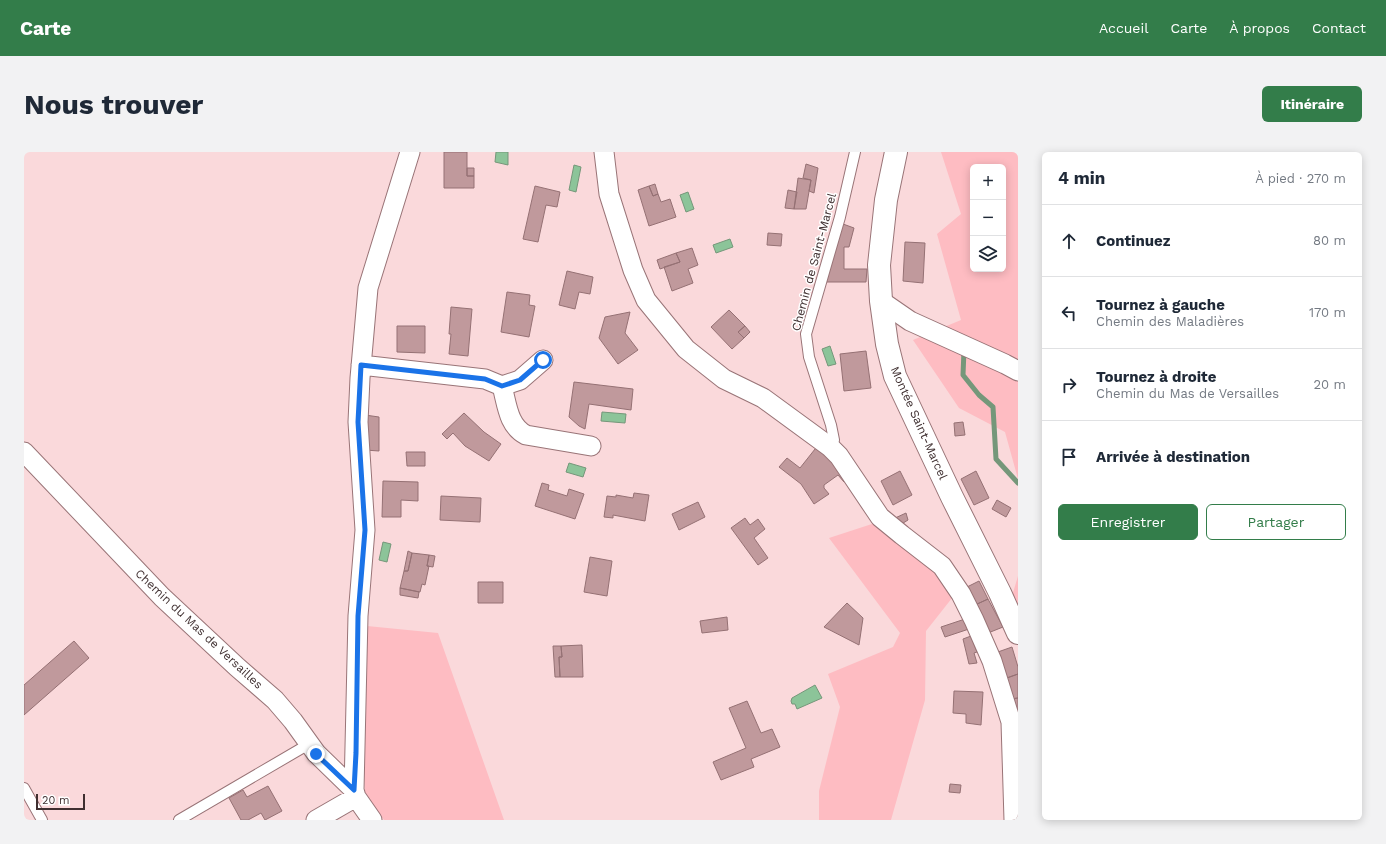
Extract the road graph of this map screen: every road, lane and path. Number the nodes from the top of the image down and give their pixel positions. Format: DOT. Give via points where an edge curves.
graph roads {
  1 [pos="410,152"];
  2 [pos="604,152"];
  3 [pos="855,152"];
  4 [pos="896,152"];
  5 [pos="881,301"];
  6 [pos="543,360"];
  7 [pos="361,365"];
  8 [pos="1018,371"];
  9 [pos="502,386"];
  10 [pos="591,446"];
  11 [pos="830,447"];
  12 [pos="24,452"];
  13 [pos="1018,632"];
  14 [pos="309,744"];
  15 [pos="24,788"];
  16 [pos="355,793"];
  17 [pos="42,820"];
  18 [pos="179,820"];
  19 [pos="316,820"];
  20 [pos="372,820"];
  21 [pos="1014,820"];
  1 -- 7 [label="street" via="368,288"];
  2 -- 11 [label="street" via="609,194 633,270 646,300 686,349 724,380 763,398"];
  3 -- 11 [label="lane, Chemin de Saint-Marcel" via="840,217 806,334 809,357 831,425 834,440"];
  4 -- 5 [label="main road, Montée Saint-Marcel" via="886,200 879,265"];
  5 -- 8 [label="street" via="910,321"];
  5 -- 13 [label="main road, Montée Saint-Marcel" via="895,376"];
  6 -- 9 [label="street" via="520,380"];
  7 -- 9 [label="street" via="485,379"];
  7 -- 16 [label="street" via="358,422 365,530 358,616"];
  9 -- 10 [label="street" via="512,424 518,431 526,435"];
  11 -- 21 [label="street" via="843,461 880,517 942,566 961,594 974,620 992,661 1010,722"];
  12 -- 14 [label="street, Chemin du Mas de Versailles" via="162,598 275,700"];
  14 -- 16 [label="street, Chemin du Mas de Versailles"];
  14 -- 18 [label="lane"];
  15 -- 17 [label="lane"];
  16 -- 19 [label="street"];
  16 -- 20 [label="street, Chemin du Mas de Versailles"];
}
